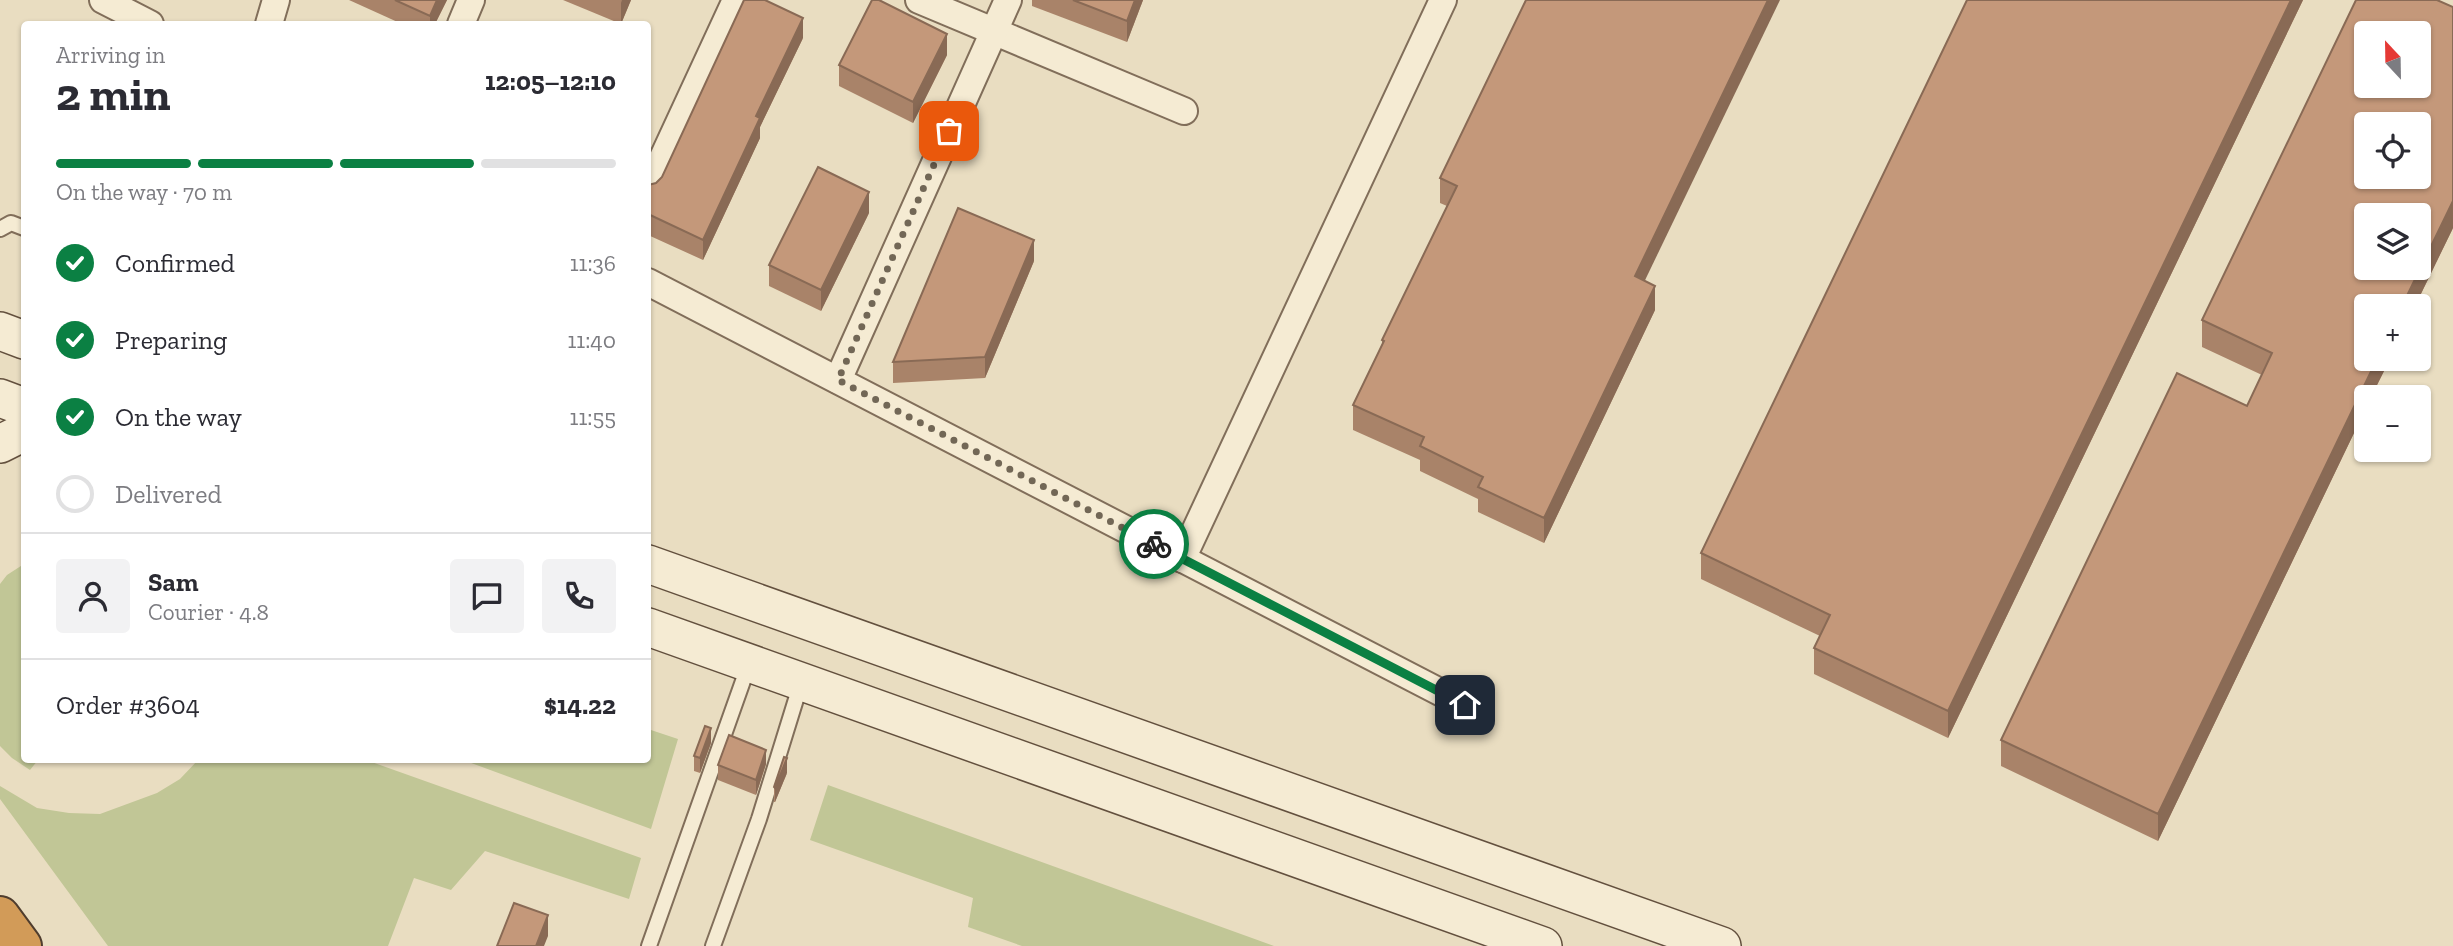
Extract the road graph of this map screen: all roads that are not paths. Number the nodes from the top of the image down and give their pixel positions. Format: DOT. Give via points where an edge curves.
graph roads {
  1 [pos="103,0"];
  2 [pos="276,0"];
  3 [pos="471,0"];
  4 [pos="736,0"];
  5 [pos="919,0"];
  6 [pos="1008,0"];
  7 [pos="1443,0"];
  8 [pos="144,21"];
  9 [pos="270,21"];
  10 [pos="462,21"];
  11 [pos="994,31"];
  12 [pos="1184,111"];
  13 [pos="651,184"];
  14 [pos="21,227"];
  15 [pos="0,229"];
  16 [pos="651,284"];
  17 [pos="0,331"];
  18 [pos="21,339"];
  19 [pos="838,380"];
  20 [pos="0,398"];
  21 [pos="21,406"];
  22 [pos="21,434"];
  23 [pos="0,444"];
  24 [pos="1182,559"];
  25 [pos="651,565"];
  26 [pos="651,628"];
  27 [pos="749,663"];
  28 [pos="801,682"];
  29 [pos="1465,705"];
  30 [pos="0,916"];
  31 [pos="1533,944"];
  32 [pos="22,946"];
  33 [pos="649,946"];
  34 [pos="713,946"];
  35 [pos="1722,946"];
  1 -- 8 [label="street"];
  2 -- 9 [label="street"];
  3 -- 10 [label="street"];
  4 -- 13 [label="street"];
  5 -- 11 [label="street"];
  6 -- 11 [label="street"];
  7 -- 24 [label="street"];
  11 -- 12 [label="street"];
  11 -- 19 [label="street"];
  14 -- 15 [label="lane" via="11,223"];
  16 -- 19 [label="street"];
  17 -- 18 [label="main road"];
  19 -- 24 [label="street"];
  20 -- 21 [label="main road"];
  22 -- 23 [label="main road"];
  24 -- 29 [label="street"];
  25 -- 35 [label="main road"];
  26 -- 27 [label="main road"];
  27 -- 28 [label="main road"];
  27 -- 33 [label="lane"];
  28 -- 31 [label="main road"];
  28 -- 34 [label="lane"];
  30 -- 32 [label="highway"];
}
